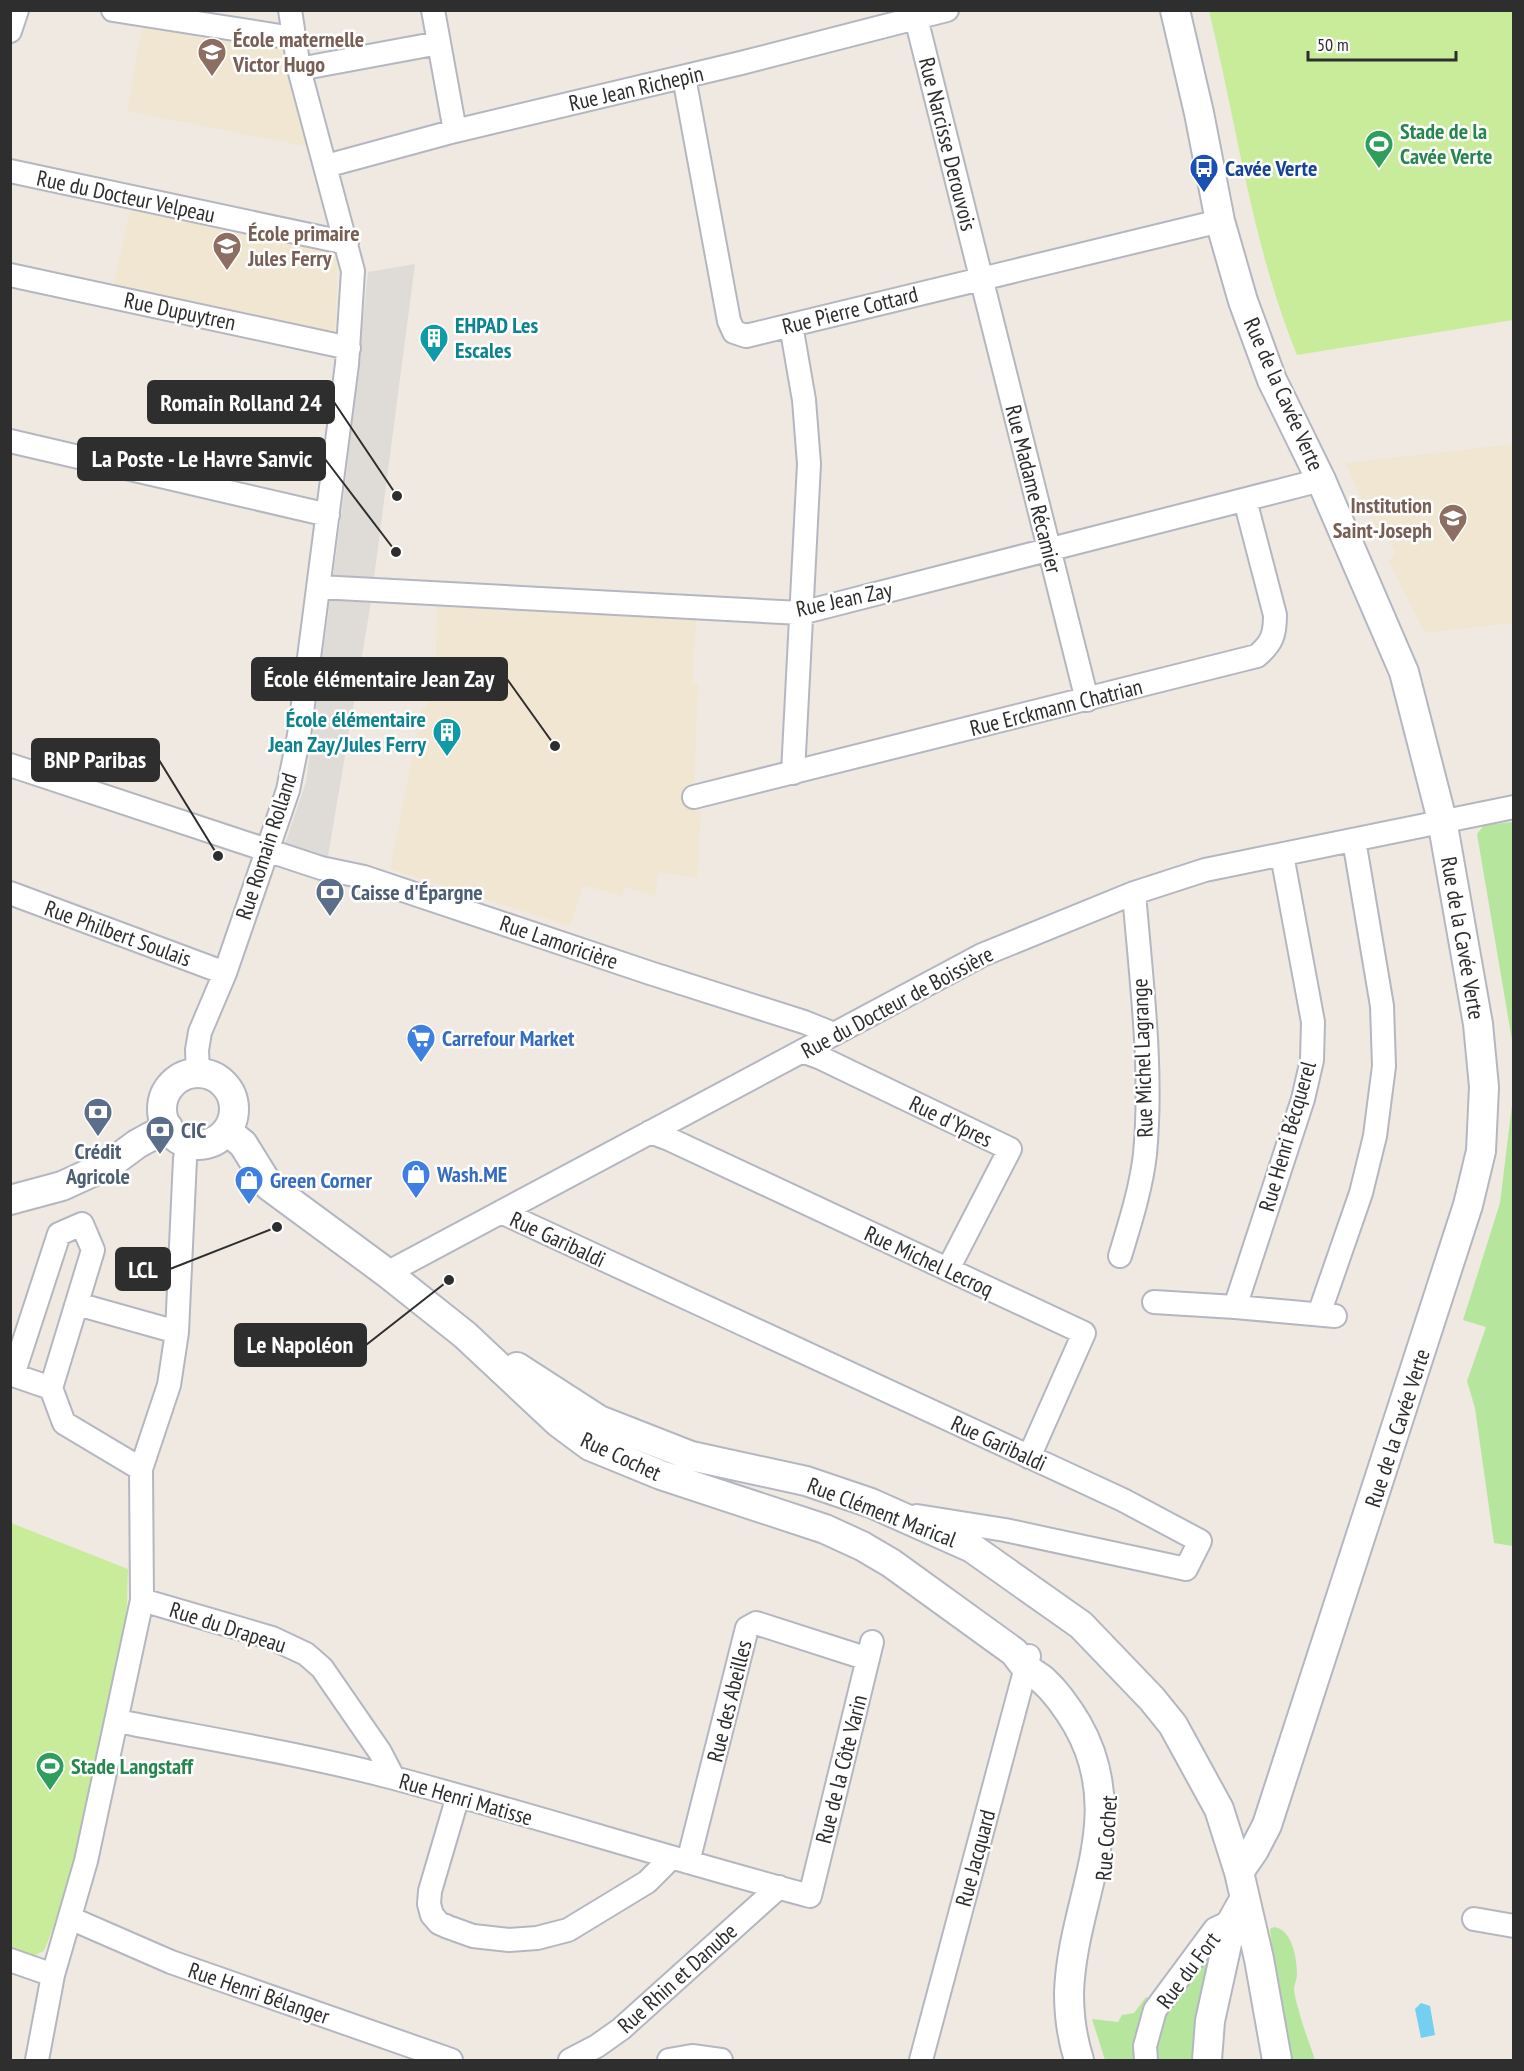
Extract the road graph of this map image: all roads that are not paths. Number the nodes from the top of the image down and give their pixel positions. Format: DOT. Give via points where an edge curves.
graph roads {
  1 [pos="17,10"];
  2 [pos="112,10"];
  3 [pos="290,10"];
  4 [pos="433,10"];
  5 [pos="947,10"];
  6 [pos="1175,10"];
  7 [pos="915,14"];
  8 [pos="10,31"];
  9 [pos="293,38"];
  10 [pos="439,43"];
  11 [pos="299,69"];
  12 [pos="684,77"];
  13 [pos="455,131"];
  14 [pos="326,166"];
  15 [pos="10,171"];
  16 [pos="1220,221"];
  17 [pos="347,243"];
  18 [pos="10,274"];
  19 [pos="982,278"];
  20 [pos="791,325"];
  21 [pos="349,348"];
  22 [pos="10,441"];
  23 [pos="1322,480"];
  24 [pos="1245,500"];
  25 [pos="328,515"];
  26 [pos="1050,550"];
  27 [pos="319,587"];
  28 [pos="801,613"];
  29 [pos="1087,700"];
  30 [pos="10,765"];
  31 [pos="793,772"];
  32 [pos="694,797"];
  33 [pos="1514,807"];
  34 [pos="1442,820"];
  35 [pos="1354,840"];
  36 [pos="266,850"];
  37 [pos="1282,855"];
  38 [pos="10,893"];
  39 [pos="1134,893"];
  40 [pos="225,973"];
  41 [pos="834,1034"];
  42 [pos="802,1051"];
  43 [pos="198,1073"];
  44 [pos="227,1131"];
  45 [pos="650,1132"];
  46 [pos="178,1135"];
  47 [pos="10,1200"];
  48 [pos="501,1212"];
  49 [pos="1120,1256"];
  50 [pos="948,1269"];
  51 [pos="387,1273"];
  52 [pos="1154,1302"];
  53 [pos="77,1304"];
  54 [pos="1235,1307"];
  55 [pos="177,1332"];
  56 [pos="465,1335"];
  57 [pos="12,1374"];
  58 [pos="51,1388"];
  59 [pos="1029,1457"];
  60 [pos="141,1469"];
  61 [pos="898,1513"];
  62 [pos="142,1600"];
  63 [pos="870,1651"];
  64 [pos="1023,1659"];
  65 [pos="117,1721"];
  66 [pos="393,1778"];
  67 [pos="458,1796"];
  68 [pos="680,1860"];
  69 [pos="779,1887"];
  70 [pos="810,1896"];
  71 [pos="1239,1897"];
  72 [pos="70,1918"];
  73 [pos="1474,1919"];
  74 [pos="1514,1926"];
  75 [pos="10,1960"];
  76 [pos="53,1975"];
  77 [pos="1076,2016"];
  78 [pos="37,2061"];
  79 [pos="452,2061"];
  80 [pos="570,2061"];
  81 [pos="669,2061"];
  82 [pos="721,2061"];
  83 [pos="921,2061"];
  84 [pos="1079,2061"];
  85 [pos="1095,2061"];
  86 [pos="1146,2061"];
  87 [pos="1207,2061"];
  88 [pos="1277,2061"];
  1 -- 8 [label="street"];
  2 -- 9 [label="street"];
  3 -- 9 [label="street, Rue Romain Rolland"];
  4 -- 10 [label="street"];
  5 -- 7 [label="street, Rue Jean Richepin"];
  6 -- 16 [label="street, Rue de la Cavée Verte"];
  7 -- 12 [label="street, Rue Jean Richepin"];
  7 -- 19 [label="street, Rue Narcisse Derouvois"];
  9 -- 11 [label="street, Rue Romain Rolland"];
  10 -- 11 [label="street"];
  10 -- 13 [label="street"];
  11 -- 14 [label="street, Rue Romain Rolland"];
  12 -- 13 [label="street, Rue Jean Richepin"];
  12 -- 20 [label="street, Rue Pierre Cottard" via="729,321 734,332 746,336"];
  13 -- 14 [label="street, Rue Jean Richepin"];
  14 -- 17 [label="street, Rue Romain Rolland"];
  15 -- 17 [label="street, Rue du Docteur Velpeau"];
  16 -- 19 [label="street, Rue Pierre Cottard"];
  16 -- 23 [label="street, Rue de la Cavée Verte" via="1243,301 1272,380"];
  17 -- 21 [label="street, Rue Romain Rolland" via="353,271"];
  18 -- 21 [label="street, Rue Dupuytren"];
  19 -- 20 [label="street, Rue Pierre Cottard"];
  19 -- 26 [label="street, Rue Madame Récamier"];
  20 -- 28 [label="street" via="804,400 809,464"];
  21 -- 25 [label="street, Rue Romain Rolland"];
  22 -- 25 [label="street"];
  23 -- 24 [label="street, Rue Jean Zay"];
  23 -- 34 [label="street, Rue de la Cavée Verte" via="1404,672"];
  24 -- 26 [label="street, Rue Jean Zay"];
  24 -- 29 [label="street, Rue Erckmann Chatrian" via="1275,615 1275,631 1268,646 1257,656"];
  25 -- 27 [label="street, Rue Romain Rolland"];
  26 -- 28 [label="street, Rue Jean Zay"];
  26 -- 29 [label="street, Rue Madame Récamier"];
  27 -- 28 [label="street, Rue Jean Zay"];
  27 -- 36 [label="street, Rue Romain Rolland" via="288,790"];
  28 -- 31 [label="street"];
  29 -- 31 [label="street, Rue Erckmann Chatrian"];
  30 -- 36 [label="street, Rue Lamoricière"];
  31 -- 32 [label="street, Rue Erckmann Chatrian"];
  33 -- 34 [label="street, Rue du Docteur de Boissière"];
  34 -- 35 [label="street, Rue du Docteur de Boissière"];
  34 -- 71 [label="street, Rue de la Cavée Verte" via="1479,1024 1484,1087 1481,1151 1468,1205 1267,1825 1254,1850"];
  35 -- 37 [label="street, Rue du Docteur de Boissière"];
  35 -- 54 [label="street" via="1383,1006 1384,1066 1375,1136 1361,1193 1327,1315"];
  36 -- 40 [label="street, Rue Romain Rolland"];
  36 -- 41 [label="street, Rue Lamoricière" via="364,877"];
  37 -- 39 [label="street, Rue du Docteur de Boissière" via="1205,870"];
  37 -- 54 [label="street, Rue Henri Bécquerel" via="1312,1022 1312,1060 1303,1099"];
  38 -- 40 [label="street, Rue Philbert Soulais"];
  39 -- 41 [label="street, Rue du Docteur de Boissière" via="982,955"];
  39 -- 49 [label="street, Rue Michel Lagrange" via="1147,1119 1138,1194"];
  40 -- 43 [label="street, Rue Romain Rolland" via="200,1032"];
  41 -- 42 [label="street, Rue du Docteur de Boissière"];
  42 -- 45 [label="street, Rue du Docteur de Boissière"];
  42 -- 50 [label="street, Rue d'Ypres" via="1010,1149"];
  43 -- 44 [label="street" via="217,1078 230,1093 234,1112"];
  43 -- 46 [label="street" via="179,1079 167,1092 163,1110"];
  44 -- 46 [label="street" via="210,1143 199,1145"];
  44 -- 51 [label="street, Rue Cochet" via="243,1144 269,1186"];
  45 -- 48 [label="street, Rue du Docteur de Boissière"];
  45 -- 50 [label="street, Rue Michel Lecroq"];
  46 -- 47 [label="street" via="137,1144 82,1178"];
  46 -- 55 [label="street" via="185,1159"];
  48 -- 51 [label="street, Rue du Docteur de Boissière"];
  48 -- 59 [label="street, Rue Garibaldi"];
  50 -- 59 [label="street, Rue Michel Lecroq" via="1084,1333"];
  51 -- 56 [label="street, Rue Cochet"];
  52 -- 54 [label="street"];
  53 -- 55 [label="street"];
  53 -- 57 [label="street" via="93,1250 82,1224 59,1234"];
  53 -- 58 [label="street"];
  55 -- 60 [label="street" via="169,1385"];
  56 -- 61 [label="street, Rue Clément Marical" via="599,1420 691,1456 806,1481"];
  56 -- 64 [label="street, Rue Cochet" via="559,1424 590,1446 661,1476 825,1529 862,1546"];
  57 -- 58 [label="street"];
  58 -- 60 [label="street" via="64,1423"];
  59 -- 61 [label="street, Rue Garibaldi" via="1200,1541 1186,1569 1005,1530"];
  60 -- 62 [label="street"];
  61 -- 71 [label="street, Rue Clément Marical" via="972,1548 1081,1625 1152,1699 1173,1725 1219,1809"];
  62 -- 65 [label="street"];
  62 -- 66 [label="street, Rue du Drapeau" via="272,1638 306,1654 322,1668 380,1752"];
  63 -- 68 [label="street, Rue des Abeilles" via="756,1623 747,1628"];
  63 -- 70 [label="street, Rue de la Côte Varin"];
  64 -- 77 [label="street, Rue Cochet" via="1060,1679 1079,1703 1093,1726 1112,1795 1105,1880"];
  64 -- 83 [label="street, Rue Jacquard"];
  65 -- 66 [label="street, Rue Henri Matisse"];
  65 -- 72 [label="street"];
  66 -- 67 [label="street, Rue Henri Matisse"];
  67 -- 68 [label="street, Rue Henri Matisse"];
  67 -- 68 [label="street" via="429,1904 439,1923 473,1936 509,1940 568,1930"];
  68 -- 69 [label="street, Rue Henri Matisse"];
  69 -- 70 [label="street, Rue Henri Matisse"];
  69 -- 80 [label="street, Rue Rhin et Danube" via="621,2029"];
  71 -- 86 [label="street, Rue du Fort" via="1155,2010 1145,2046"];
  71 -- 87 [label="street" via="1210,2021"];
  71 -- 88 [label="street, Rue Clément Marical" via="1259,1959"];
  72 -- 76 [label="street"];
  72 -- 79 [label="street, Rue Henri Bélanger" via="171,1962"];
  73 -- 74 [label="street"];
  75 -- 76 [label="street"];
  76 -- 78 [label="street"];
  77 -- 84 [label="street, Rue Cochet" via="1073,2042"];
  77 -- 85 [label="street, Rue Cochet"];
  81 -- 82 [label="street" via="692,2056"];
}
